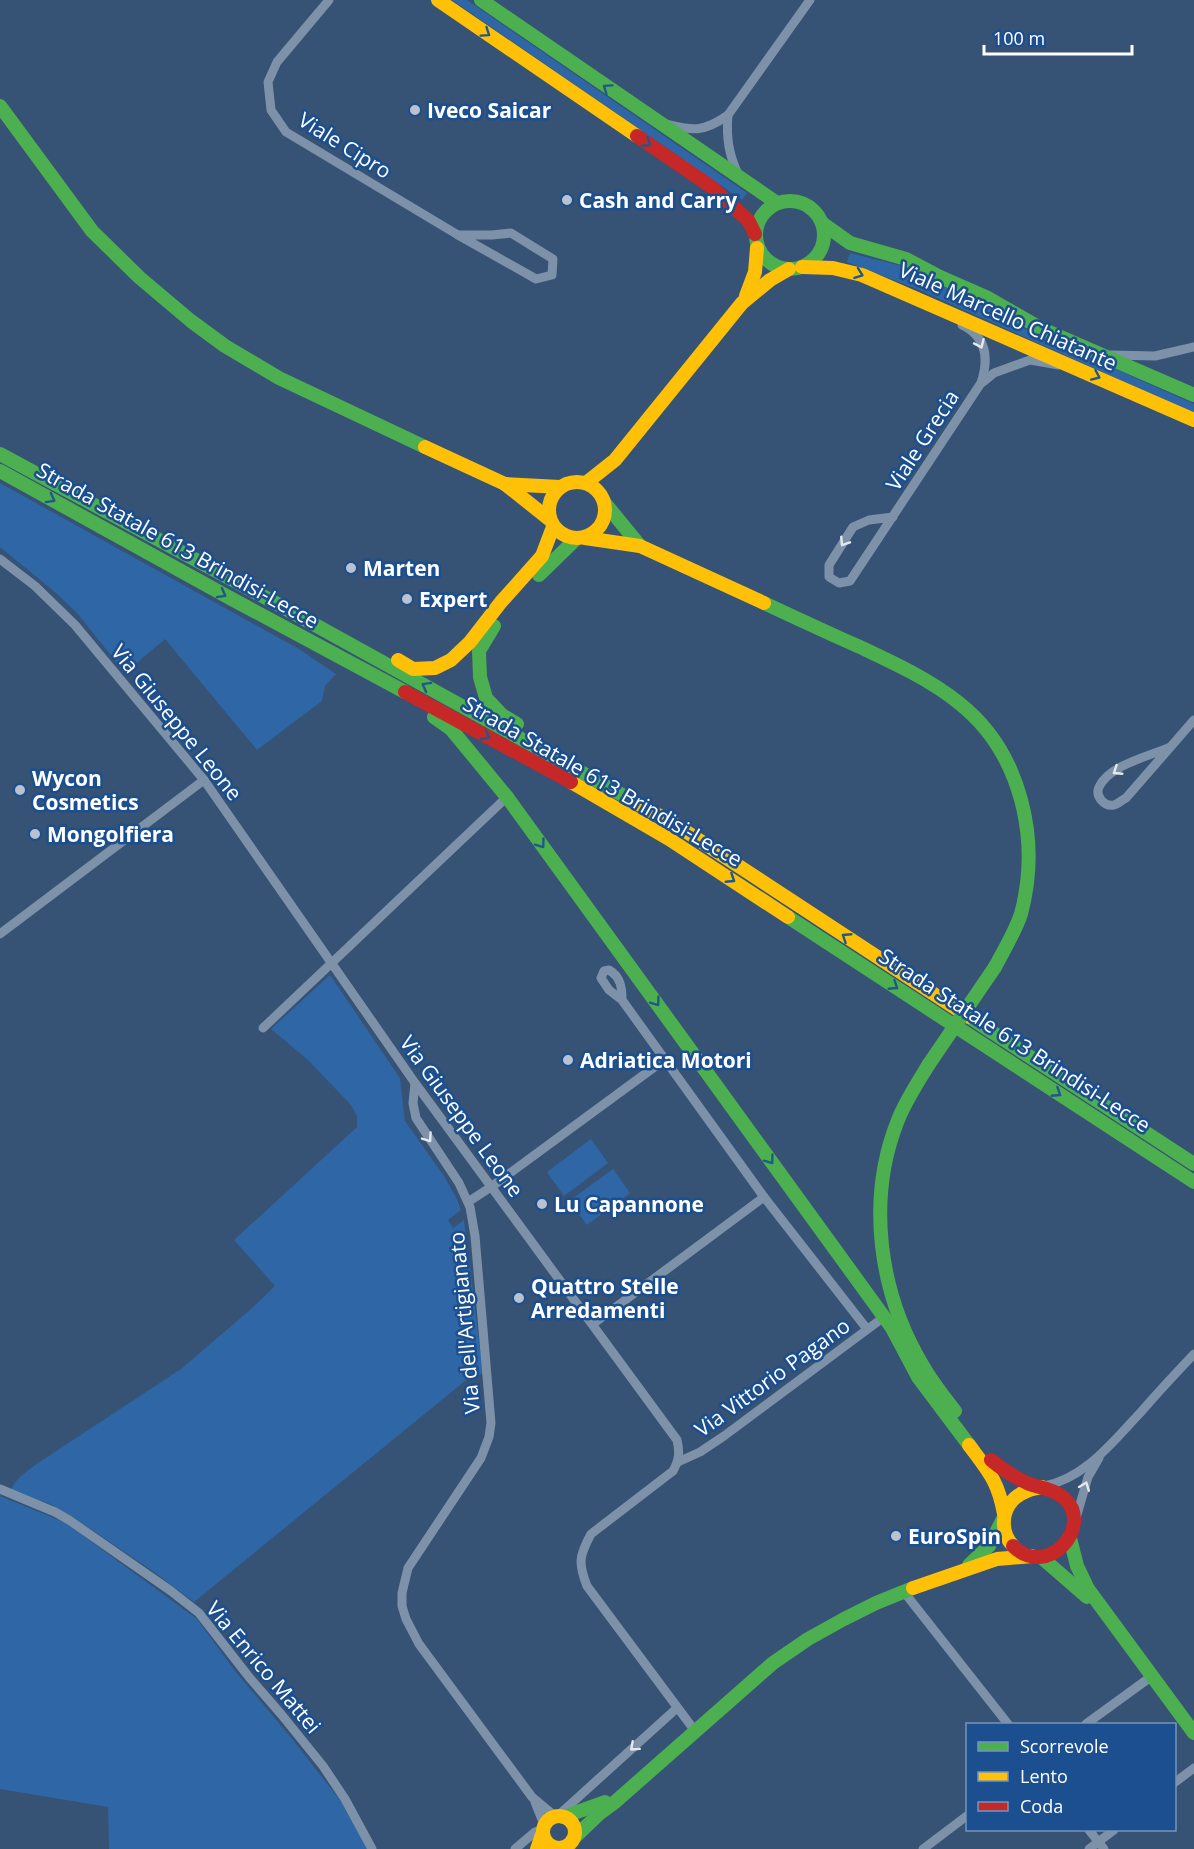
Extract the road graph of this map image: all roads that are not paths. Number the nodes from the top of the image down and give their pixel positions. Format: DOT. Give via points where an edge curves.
graph roads {
  1 [pos="329,0"];
  2 [pos="438,0"];
  3 [pos="481,0"];
  4 [pos="810,0"];
  5 [pos="0,106"];
  6 [pos="728,115"];
  7 [pos="654,120"];
  8 [pos="740,178"];
  9 [pos="777,203"];
  10 [pos="822,223"];
  11 [pos="458,235"];
  12 [pos="756,240"];
  13 [pos="795,268"];
  14 [pos="918,298"];
  15 [pos="742,303"];
  16 [pos="1194,347"];
  17 [pos="1102,355"];
  18 [pos="1071,366"];
  19 [pos="981,383"];
  20 [pos="1194,395"];
  21 [pos="1194,420"];
  22 [pos="0,454"];
  23 [pos="615,460"];
  24 [pos="0,471"];
  25 [pos="585,483"];
  26 [pos="505,484"];
  27 [pos="560,487"];
  28 [pos="602,498"];
  29 [pos="893,517"];
  30 [pos="551,523"];
  31 [pos="581,538"];
  32 [pos="640,546"];
  33 [pos="0,559"];
  34 [pos="270,600"];
  35 [pos="322,648"];
  36 [pos="1194,720"];
  37 [pos="1170,747"];
  38 [pos="204,780"];
  39 [pos="606,786"];
  40 [pos="507,797"];
  41 [pos="0,934"];
  42 [pos="331,963"];
  43 [pos="622,1000"];
  44 [pos="263,1028"];
  45 [pos="664,1060"];
  46 [pos="415,1083"];
  47 [pos="1194,1164"];
  48 [pos="1194,1182"];
  49 [pos="491,1187"];
  50 [pos="764,1197"];
  51 [pos="468,1202"];
  52 [pos="884,1317"];
  53 [pos="593,1323"];
  54 [pos="867,1329"];
  55 [pos="1194,1354"];
  56 [pos="1106,1449"];
  57 [pos="991,1460"];
  58 [pos="678,1462"];
  59 [pos="1042,1487"];
  60 [pos="0,1489"];
  61 [pos="1005,1513"];
  62 [pos="1072,1532"];
  63 [pos="1037,1557"];
  64 [pos="946,1577"];
  65 [pos="904,1592"];
  66 [pos="1118,1632"];
  67 [pos="1152,1676"];
  68 [pos="677,1708"];
  69 [pos="1006,1723"];
  70 [pos="1089,1723"];
  71 [pos="695,1731"];
  72 [pos="1194,1733"];
  73 [pos="1194,1768"];
  74 [pos="1176,1782"];
  75 [pos="628,1790"];
  76 [pos="532,1797"];
  77 [pos="560,1817"];
  78 [pos="966,1817"];
  79 [pos="544,1830"];
  80 [pos="1090,1831"];
  81 [pos="1113,1831"];
  82 [pos="574,1837"];
  83 [pos="1101,1845"];
  84 [pos="372,1849"];
  85 [pos="515,1849"];
  86 [pos="537,1849"];
  87 [pos="562,1849"];
  88 [pos="923,1849"];
  89 [pos="1089,1849"];
  1 -- 11 [label="street, Viale Cipro" via="277,62 268,82 270,110 286,132"];
  2 -- 12 [label="main road, Viale Marcello Chiatante, one-way" via="710,186 747,220"];
  7 -- 3 [label="main road, one-way"];
  4 -- 6 [label="street"];
  5 -- 26 [label="main road" via="92,231 191,321 279,378"];
  6 -- 7 [label="street" via="701,129"];
  6 -- 8 [label="street" via="728,147"];
  7 -- 8 [label="main road"];
  8 -- 9 [label="main road"];
  9 -- 10 [label="main road, Viale Marcello Chiatante" via="799,202 809,206"];
  9 -- 12 [label="main road" via="762,215"];
  10 -- 13 [label="main road" via="823,244 818,254 811,262"];
  10 -- 17 [label="main road, Viale Marcello Chiatante" via="850,243 906,260"];
  11 -- 11 [label="street, Viale Cipro" via="536,279 552,275 553,259 511,232"];
  12 -- 13 [label="main road, Viale Marcello Chiatante" via="762,256 770,263"];
  12 -- 15 [label="main road" via="758,263"];
  13 -- 14 [label="main road, Viale Marcello Chiatante, one-way" via="840,268"];
  13 -- 15 [label="main road" via="776,274"];
  14 -- 18 [label="main road, Viale Marcello Chiatante"];
  14 -- 19 [label="street, Viale Grecia, one-way" via="972,330 982,342 986,369"];
  15 -- 23 [label="main road"];
  16 -- 17 [label="street" via="1155,356"];
  17 -- 20 [label="main road, Viale Marcello Chiatante"];
  18 -- 19 [label="street, Viale Grecia" via="1030,360 994,373"];
  18 -- 21 [label="main road, Viale Marcello Chiatante, one-way"];
  19 -- 29 [label="street, Viale Grecia"];
  22 -- 34 [label="main road, Strada Statale 613 Brindisi-Lecce"];
  23 -- 25 [label="main road"];
  23 -- 28 [label="main road"];
  24 -- 35 [label="main road, Strada Statale 613 Brindisi-Lecce, one-way"];
  25 -- 27 [label="main road"];
  25 -- 28 [label="main road"];
  26 -- 27 [label="main road"];
  26 -- 30 [label="main road"];
  27 -- 30 [label="main road" via="549,502"];
  28 -- 31 [label="main road" via="604,519 593,534"];
  28 -- 32 [label="main road"];
  29 -- 29 [label="street, Viale Grecia, one-way" via="868,520 853,527 829,565 829,577 839,583 850,580"];
  30 -- 31 [label="main road" via="567,537"];
  30 -- 34 [label="main road" via="542,556 470,642 451,660 435,668 413,669 303,609"];
  31 -- 32 [label="main road"];
  31 -- 39 [label="main road" via="554,559 495,624 479,651 480,677 486,698 502,715 580,760"];
  32 -- 57 [label="main road, bridge" via="938,687 980,723 1011,770 1028,829 1029,860 1020,916 994,967 909,1097 886,1154 879,1215 886,1273 906,1334 919,1360"];
  33 -- 38 [label="street, Via Giuseppe Leone" via="75,625"];
  39 -- 34 [label="main road, Strada Statale 613 Brindisi-Lecce, one-way"];
  35 -- 40 [label="main road" via="335,662 451,729"];
  35 -- 48 [label="main road, Strada Statale 613 Brindisi-Lecce, one-way" via="531,759 669,839"];
  36 -- 37 [label="street"];
  37 -- 37 [label="street, one-way" via="1117,768 1099,786 1101,801 1116,805 1126,798"];
  38 -- 41 [label="street"];
  38 -- 42 [label="street, Via Giuseppe Leone"];
  47 -- 39 [label="main road, Strada Statale 613 Brindisi-Lecce, one-way" via="676,825"];
  40 -- 42 [label="street"];
  40 -- 52 [label="main road, one-way"];
  42 -- 44 [label="street"];
  42 -- 46 [label="street, Via Giuseppe Leone"];
  43 -- 45 [label="street"];
  45 -- 49 [label="street"];
  45 -- 50 [label="street"];
  46 -- 49 [label="street, Via Giuseppe Leone"];
  46 -- 51 [label="street, Via dell'Artigianato, one-way" via="416,1118"];
  49 -- 51 [label="street"];
  49 -- 53 [label="street, Via Giuseppe Leone"];
  50 -- 53 [label="street"];
  50 -- 54 [label="street"];
  51 -- 76 [label="street, Via dell'Artigianato" via="475,1236 490,1430 481,1458 408,1568 402,1606 419,1644"];
  52 -- 54 [label="street, Via Vittorio Pagano"];
  52 -- 61 [label="main road" via="918,1377 993,1478"];
  53 -- 58 [label="street, Via Giuseppe Leone" via="677,1440"];
  54 -- 58 [label="street, Via Vittorio Pagano" via="724,1436"];
  55 -- 56 [label="street"];
  56 -- 59 [label="street" via="1076,1473"];
  62 -- 56 [label="street, one-way" via="1088,1477"];
  57 -- 59 [label="main road" via="1012,1475"];
  57 -- 61 [label="main road" via="1006,1493"];
  58 -- 68 [label="street" via="673,1472 591,1534 579,1564 587,1586"];
  59 -- 61 [label="main road" via="1021,1491 1012,1498"];
  59 -- 62 [label="main road" via="1062,1496 1069,1505"];
  60 -- 84 [label="street, Via Enrico Mattei" via="69,1520 199,1613 323,1766"];
  61 -- 63 [label="main road" via="1008,1539 1022,1553"];
  61 -- 64 [label="main road" via="981,1555"];
  62 -- 63 [label="main road" via="1063,1548"];
  62 -- 66 [label="main road" via="1072,1552 1082,1578"];
  63 -- 64 [label="main road" via="996,1559"];
  63 -- 66 [label="main road" via="1080,1590"];
  64 -- 65 [label="main road"];
  65 -- 69 [label="street"];
  65 -- 71 [label="main road" via="844,1619 773,1663"];
  66 -- 67 [label="main road"];
  67 -- 70 [label="street"];
  67 -- 72 [label="main road"];
  68 -- 71 [label="street"];
  68 -- 77 [label="street, one-way"];
  71 -- 75 [label="main road"];
  73 -- 74 [label="street"];
  75 -- 77 [label="main road" via="598,1806"];
  75 -- 82 [label="main road"];
  76 -- 77 [label="street, Via dell'Artigianato"];
  76 -- 79 [label="street, Via dell'Artigianato"];
  77 -- 79 [label="main road" via="551,1819"];
  77 -- 82 [label="main road" via="573,1825"];
  78 -- 88 [label="street"];
  79 -- 85 [label="street" via="535,1832"];
  79 -- 86 [label="main road"];
  79 -- 87 [label="main road" via="549,1845"];
  80 -- 83 [label="street"];
  81 -- 83 [label="street"];
  82 -- 87 [label="main road"];
  83 -- 89 [label="street"];
}
